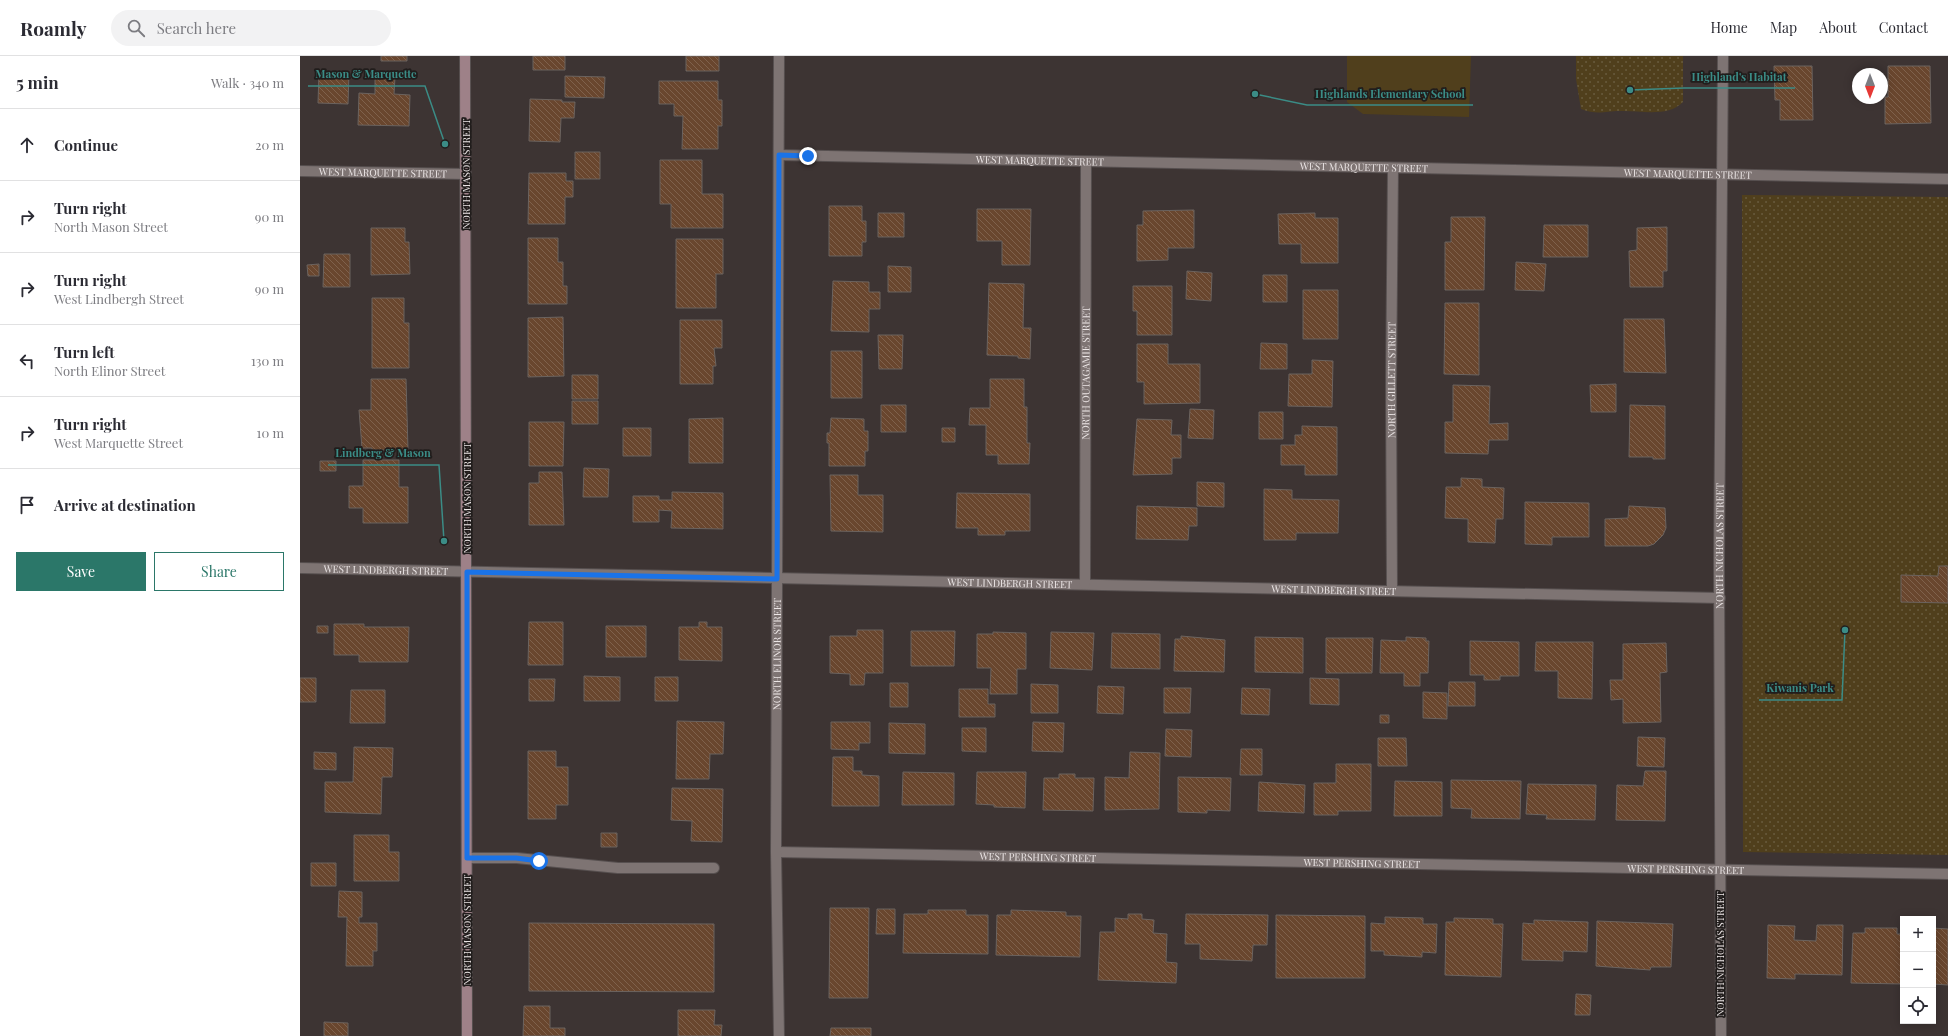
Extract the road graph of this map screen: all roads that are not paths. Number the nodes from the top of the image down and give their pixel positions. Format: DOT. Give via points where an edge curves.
graph roads {
  1 [pos="466,56"];
  2 [pos="779,56"];
  3 [pos="1723,56"];
  4 [pos="779,155"];
  5 [pos="1086,162"];
  6 [pos="1393,168"];
  7 [pos="300,171"];
  8 [pos="466,174"];
  9 [pos="1722,175"];
  10 [pos="1948,179"];
  11 [pos="300,568"];
  12 [pos="467,572"];
  13 [pos="777,579"];
  14 [pos="1085,584"];
  15 [pos="1392,591"];
  16 [pos="1720,598"];
  17 [pos="776,852"];
  18 [pos="467,858"];
  19 [pos="714,868"];
  20 [pos="1720,869"];
  21 [pos="1948,874"];
  22 [pos="467,1036"];
  23 [pos="779,1036"];
  24 [pos="1721,1036"];
  1 -- 8 [label="main road, NORTH MASON STREET"];
  2 -- 4 [label="street, NORTH ELINOR STREET"];
  3 -- 9 [label="street, NORTH NICHOLAS STREET"];
  4 -- 5 [label="street, WEST MARQUETTE STREET"];
  4 -- 13 [label="street, NORTH ELINOR STREET"];
  5 -- 6 [label="street, WEST MARQUETTE STREET"];
  5 -- 14 [label="street, NORTH OUTAGAMIE STREET"];
  6 -- 9 [label="street, WEST MARQUETTE STREET"];
  6 -- 15 [label="street, NORTH GILLETT STREET"];
  7 -- 8 [label="street, WEST MARQUETTE STREET"];
  8 -- 12 [label="main road, NORTH MASON STREET"];
  9 -- 10 [label="street, WEST MARQUETTE STREET"];
  9 -- 16 [label="street, NORTH NICHOLAS STREET"];
  11 -- 12 [label="street, WEST LINDBERGH STREET"];
  12 -- 13 [label="street, WEST LINDBERGH STREET"];
  12 -- 18 [label="main road, NORTH MASON STREET"];
  13 -- 14 [label="street, WEST LINDBERGH STREET"];
  13 -- 17 [label="street, NORTH ELINOR STREET"];
  14 -- 15 [label="street, WEST LINDBERGH STREET"];
  15 -- 16 [label="street, WEST LINDBERGH STREET"];
  16 -- 20 [label="street, NORTH NICHOLAS STREET"];
  17 -- 20 [label="street, WEST PERSHING STREET"];
  17 -- 23 [label="street, NORTH ELINOR STREET"];
  18 -- 19 [label="street" via="516,858 618,868"];
  18 -- 22 [label="main road, NORTH MASON STREET"];
  20 -- 21 [label="street, WEST PERSHING STREET"];
  20 -- 24 [label="street, NORTH NICHOLAS STREET"];
}
